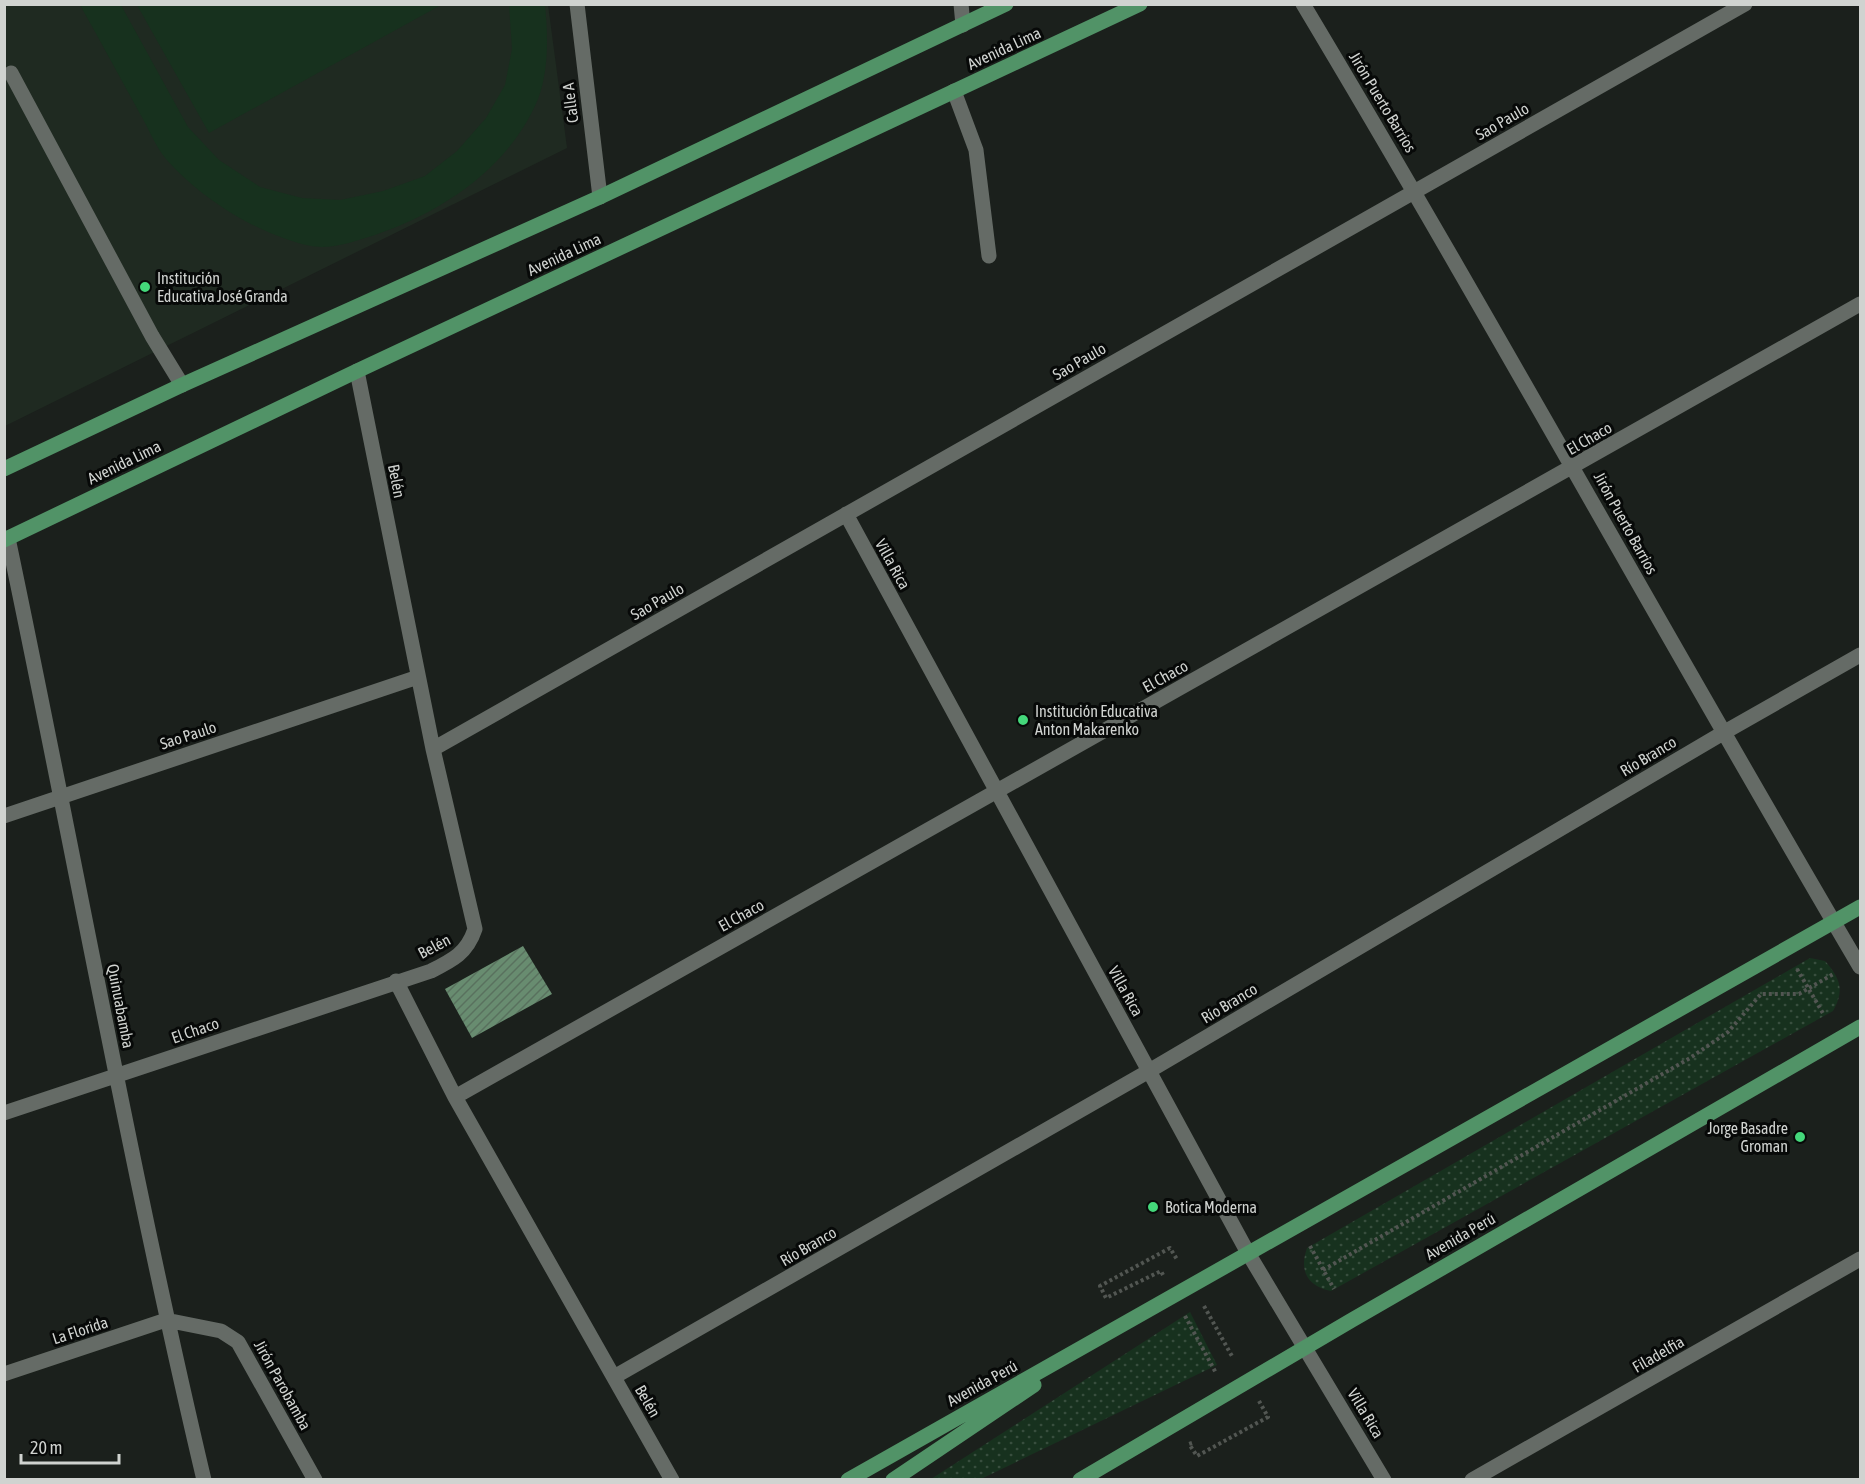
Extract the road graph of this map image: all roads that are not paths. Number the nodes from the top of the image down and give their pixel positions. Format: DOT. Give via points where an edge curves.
graph roads {
  1 [pos="577,4"];
  2 [pos="960,4"];
  3 [pos="1006,4"];
  4 [pos="1140,4"];
  5 [pos="1303,4"];
  6 [pos="1744,4"];
  7 [pos="963,25"];
  8 [pos="11,73"];
  9 [pos="954,91"];
  10 [pos="1415,191"];
  11 [pos="600,197"];
  12 [pos="989,256"];
  13 [pos="1860,304"];
  14 [pos="357,371"];
  15 [pos="182,385"];
  16 [pos="1574,467"];
  17 [pos="4,469"];
  18 [pos="846,514"];
  19 [pos="6,539"];
  20 [pos="1860,656"];
  21 [pos="418,677"];
  22 [pos="1723,733"];
  23 [pos="433,749"];
  24 [pos="996,791"];
  25 [pos="62,796"];
  26 [pos="4,816"];
  27 [pos="1860,907"];
  28 [pos="1835,923"];
  29 [pos="1860,967"];
  30 [pos="396,981"];
  31 [pos="1860,1027"];
  32 [pos="1149,1071"];
  33 [pos="116,1075"];
  34 [pos="455,1097"];
  35 [pos="4,1113"];
  36 [pos="1248,1253"];
  37 [pos="1860,1259"];
  38 [pos="1134,1318"];
  39 [pos="166,1320"];
  40 [pos="1306,1347"];
  41 [pos="4,1374"];
  42 [pos="614,1377"];
  43 [pos="204,1479"];
  44 [pos="315,1479"];
  45 [pos="672,1479"];
  46 [pos="848,1479"];
  47 [pos="893,1479"];
  48 [pos="1080,1479"];
  49 [pos="1384,1479"];
  50 [pos="1472,1479"];
  1 -- 11 [label="street, Calle A"];
  2 -- 7 [label="street"];
  3 -- 7 [label="main road"];
  4 -- 9 [label="main road, Avenida Lima"];
  5 -- 10 [label="street, Jirón Puerto Barrios"];
  6 -- 10 [label="street, Sao Paulo"];
  7 -- 11 [label="main road"];
  8 -- 15 [label="street"];
  9 -- 12 [label="street" via="976,150"];
  9 -- 14 [label="main road, Avenida Lima"];
  10 -- 16 [label="street, Jirón Puerto Barrios"];
  10 -- 18 [label="street, Sao Paulo"];
  11 -- 15 [label="main road"];
  13 -- 16 [label="street, El Chaco"];
  14 -- 19 [label="main road, Avenida Lima"];
  14 -- 21 [label="street, Belén"];
  15 -- 17 [label="main road"];
  16 -- 22 [label="street, Jirón Puerto Barrios"];
  16 -- 24 [label="street, El Chaco"];
  18 -- 23 [label="street, Sao Paulo"];
  18 -- 24 [label="street, Villa Rica"];
  19 -- 25 [label="street, Quinuabamba"];
  20 -- 22 [label="street, Río Branco"];
  21 -- 23 [label="street, Belén"];
  21 -- 25 [label="street, Sao Paulo"];
  22 -- 28 [label="street, Jirón Puerto Barrios"];
  22 -- 32 [label="street, Río Branco"];
  23 -- 30 [label="street, Belén" via="475,929 470,945 456,958"];
  24 -- 32 [label="street, Villa Rica"];
  24 -- 34 [label="street, El Chaco"];
  25 -- 26 [label="street, Sao Paulo"];
  25 -- 33 [label="street, Quinuabamba"];
  27 -- 28 [label="main road, Avenida Perú"];
  28 -- 29 [label="street, Jirón Puerto Barrios"];
  28 -- 36 [label="main road, Avenida Perú"];
  30 -- 33 [label="street, El Chaco"];
  30 -- 34 [label="street, Belén"];
  31 -- 40 [label="main road, Avenida Perú"];
  32 -- 36 [label="street, Villa Rica"];
  32 -- 42 [label="street, Río Branco"];
  33 -- 35 [label="street, El Chaco"];
  33 -- 39 [label="street, Quinuabamba"];
  34 -- 42 [label="street, Belén"];
  36 -- 38 [label="main road, Avenida Perú"];
  36 -- 40 [label="street, Villa Rica"];
  37 -- 50 [label="street, Filadelfia"];
  38 -- 46 [label="main road, Avenida Perú"];
  38 -- 47 [label="main road, Avenida Perú"];
  39 -- 41 [label="street, La Florida"];
  39 -- 43 [label="street, Quinuabamba"];
  39 -- 44 [label="street, Jirón Parobamba" via="221,1331 238,1342"];
  40 -- 48 [label="main road, Avenida Perú"];
  40 -- 49 [label="street, Villa Rica"];
  42 -- 45 [label="street, Belén"];
}
